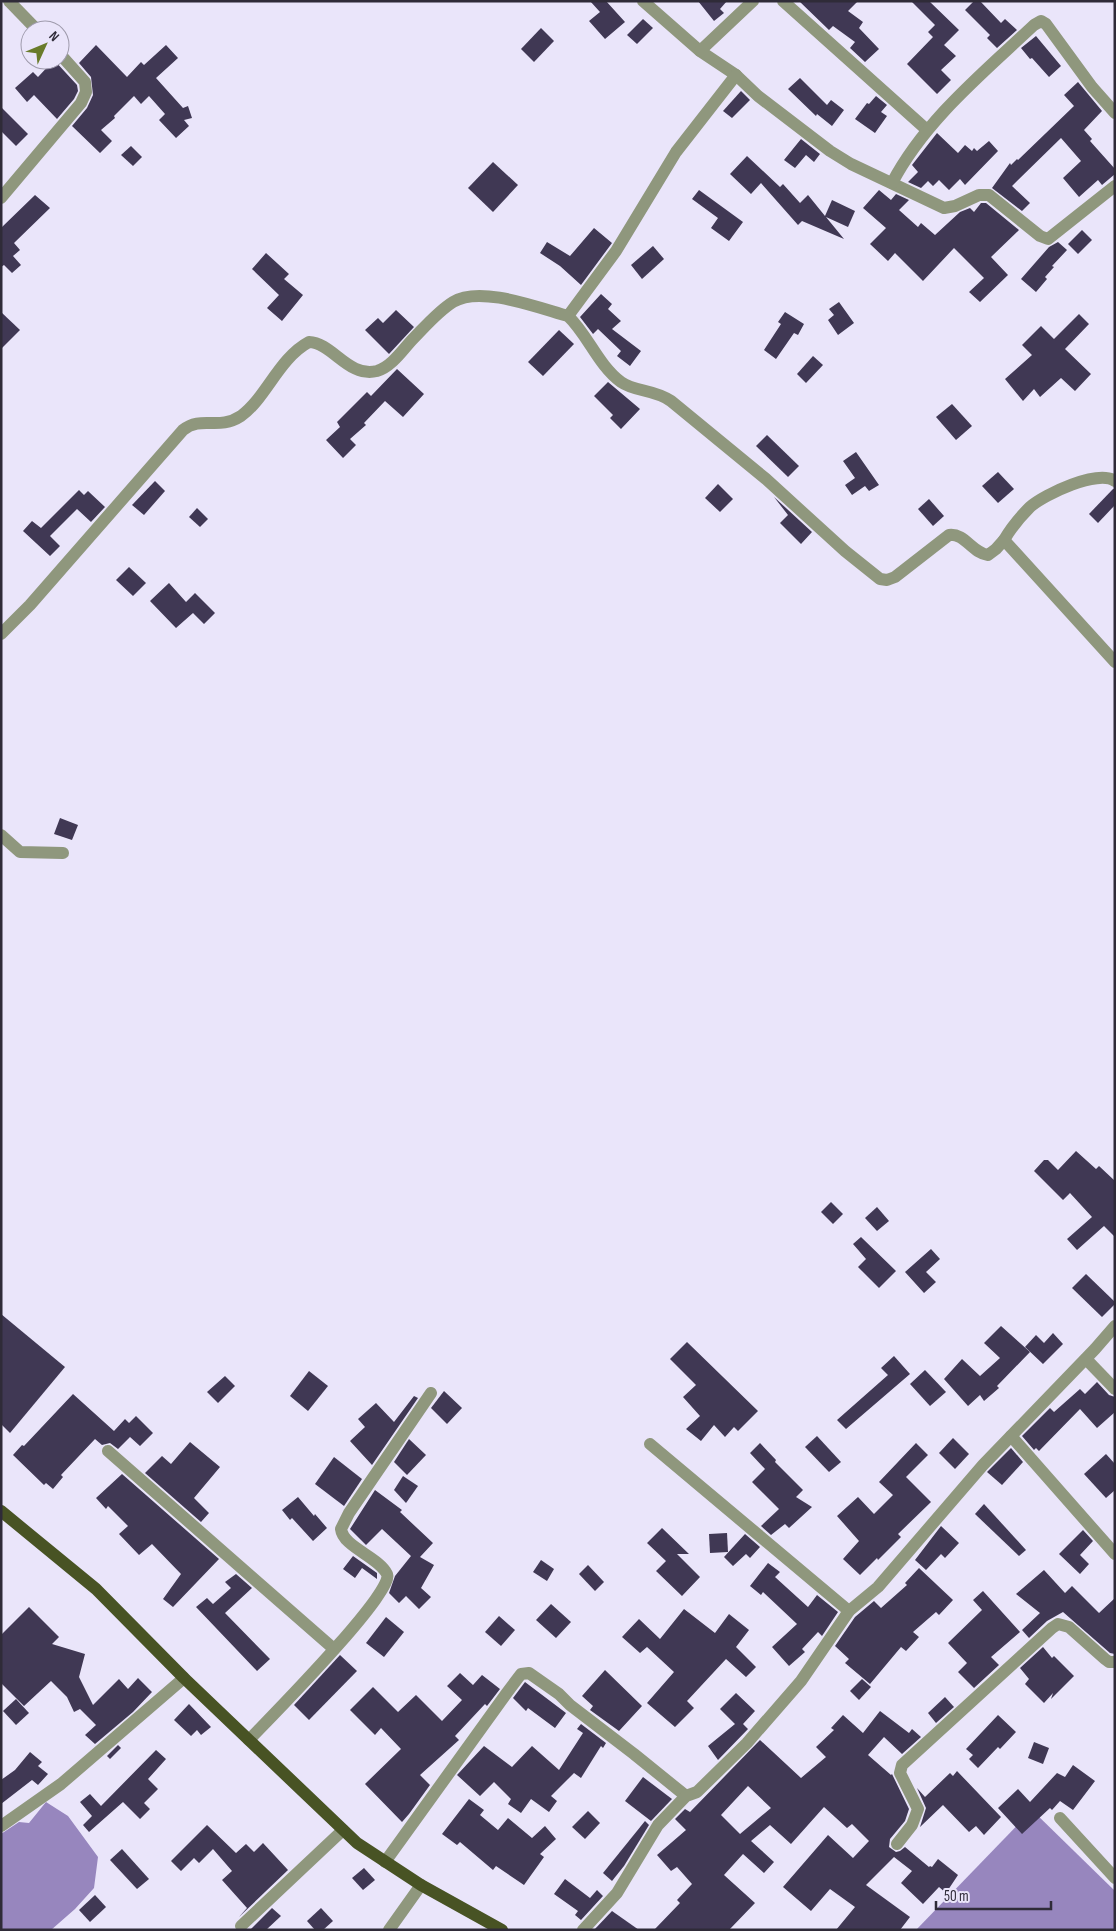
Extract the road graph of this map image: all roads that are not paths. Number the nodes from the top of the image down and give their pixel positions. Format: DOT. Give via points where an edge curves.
graph roads {
  1 [pos="9,1"];
  2 [pos="643,1"];
  3 [pos="752,1"];
  4 [pos="783,1"];
  5 [pos="27,20"];
  6 [pos="700,51"];
  7 [pos="70,65"];
  8 [pos="736,75"];
  9 [pos="1115,113"];
  10 [pos="927,130"];
  11 [pos="892,183"];
  12 [pos="1115,186"];
  13 [pos="1,198"];
  14 [pos="568,316"];
  15 [pos="1115,481"];
  16 [pos="1004,540"];
  17 [pos="1,634"];
  18 [pos="1115,662"];
  19 [pos="1,835"];
  20 [pos="63,853"];
  21 [pos="1115,1326"];
  22 [pos="1086,1359"];
  23 [pos="1115,1389"];
  24 [pos="431,1393"];
  25 [pos="1011,1436"];
  26 [pos="650,1444"];
  27 [pos="108,1451"];
  28 [pos="1,1511"];
  29 [pos="1115,1554"];
  30 [pos="849,1611"];
  31 [pos="334,1649"];
  32 [pos="1115,1662"];
  33 [pos="184,1678"];
  34 [pos="249,1740"];
  35 [pos="686,1796"];
  36 [pos="1060,1818"];
  37 [pos="1,1826"];
  38 [pos="344,1830"];
  39 [pos="897,1844"];
  40 [pos="385,1862"];
  41 [pos="1115,1878"];
  42 [pos="421,1885"];
  43 [pos="241,1926"];
  44 [pos="389,1930"];
  45 [pos="502,1930"];
  46 [pos="583,1930"];
  1 -- 5 [label="street"];
  2 -- 6 [label="street"];
  3 -- 6 [label="street"];
  4 -- 10 [label="street"];
  6 -- 8 [label="street"];
  7 -- 13 [label="street" via="85,82 86,92 81,103"];
  8 -- 11 [label="street" via="830,151 869,174"];
  8 -- 14 [label="street" via="676,152 616,250"];
  9 -- 10 [label="street" via="1041,21 976,79"];
  10 -- 11 [label="street" via="902,163"];
  11 -- 12 [label="street" via="944,208 979,195 989,195 1048,239"];
  14 -- 16 [label="street" via="616,378 671,401 880,579 895,577 949,535 957,535 981,554 988,555"];
  14 -- 17 [label="street" via="496,297 468,297 444,310 389,364 367,372 309,342 282,366 242,415 218,424 191,424 183,430"];
  15 -- 16 [label="street" via="1102,476 1044,497 1014,524"];
  16 -- 18 [label="street"];
  19 -- 20 [label="street" via="20,852"];
  21 -- 22 [label="street"];
  22 -- 23 [label="street"];
  22 -- 25 [label="street"];
  24 -- 31 [label="street" via="343,1524 345,1537 378,1564 388,1578 366,1614"];
  25 -- 29 [label="street"];
  25 -- 30 [label="street" via="878,1587"];
  26 -- 30 [label="street"];
  27 -- 31 [label="street"];
  28 -- 33 [label="main road" via="96,1589"];
  30 -- 35 [label="street" via="801,1681 747,1743 697,1792"];
  31 -- 34 [label="street"];
  32 -- 39 [label="street" via="1104,1659 1069,1627 1058,1624 1052,1628 902,1766 900,1773 918,1809 912,1825"];
  33 -- 34 [label="main road"];
  33 -- 37 [label="street" via="61,1784"];
  34 -- 38 [label="main road"];
  35 -- 40 [label="street" via="560,1694 529,1673 521,1674"];
  35 -- 46 [label="street" via="658,1825 616,1893"];
  36 -- 41 [label="street"];
  38 -- 40 [label="main road"];
  38 -- 43 [label="street"];
  40 -- 42 [label="main road"];
  42 -- 44 [label="street"];
  42 -- 45 [label="main road"];
}
